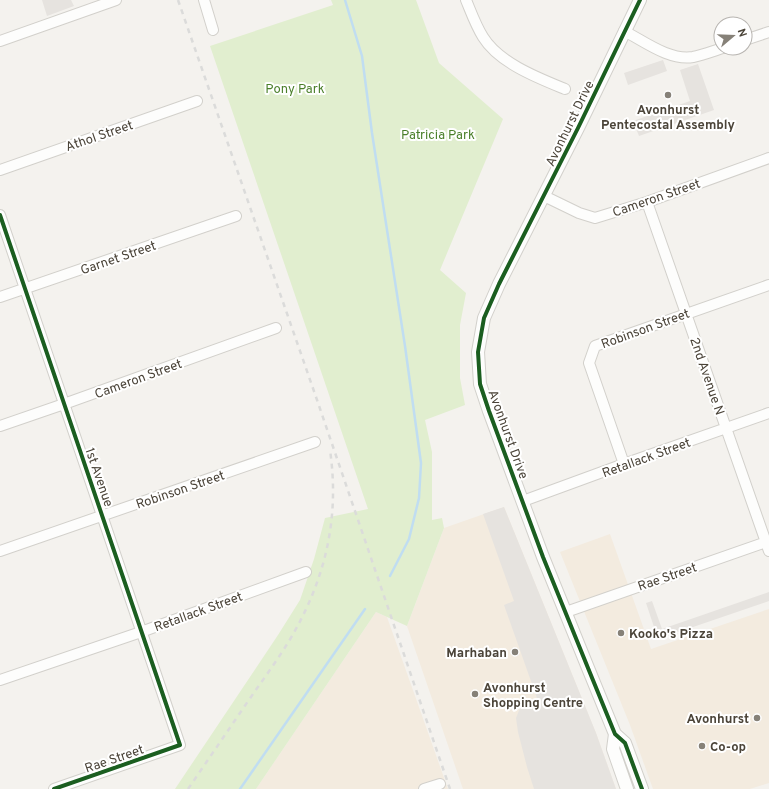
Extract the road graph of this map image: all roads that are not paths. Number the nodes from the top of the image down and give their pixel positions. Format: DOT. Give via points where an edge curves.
graph roads {
  1 [pos="116,0"];
  2 [pos="204,0"];
  3 [pos="466,0"];
  4 [pos="640,0"];
  5 [pos="213,30"];
  6 [pos="624,31"];
  7 [pos="769,32"];
  8 [pos="753,37"];
  9 [pos="0,41"];
  10 [pos="713,51"];
  11 [pos="566,89"];
  12 [pos="197,101"];
  13 [pos="769,158"];
  14 [pos="0,170"];
  15 [pos="544,196"];
  16 [pos="647,202"];
  17 [pos="0,215"];
  18 [pos="236,216"];
  19 [pos="769,285"];
  20 [pos="25,289"];
  21 [pos="0,297"];
  22 [pos="686,313"];
  23 [pos="276,328"];
  24 [pos="64,404"];
  25 [pos="769,413"];
  26 [pos="0,426"];
  27 [pos="726,428"];
  28 [pos="315,442"];
  29 [pos="624,464"];
  30 [pos="523,501"];
  31 [pos="103,516"];
  32 [pos="768,545"];
  33 [pos="0,551"];
  34 [pos="306,572"];
  35 [pos="566,612"];
  36 [pos="141,632"];
  37 [pos="0,680"];
  38 [pos="615,734"];
  39 [pos="180,745"];
  40 [pos="440,784"];
  41 [pos="54,789"];
  42 [pos="424,789"];
  43 [pos="627,789"];
  44 [pos="642,789"];
  1 -- 9 [label="street"];
  2 -- 5 [label="street"];
  3 -- 11 [label="street" via="482,37 497,54 534,76"];
  4 -- 6 [label="street, Avonhurst Drive"];
  6 -- 10 [label="street" via="673,55 693,57"];
  6 -- 15 [label="street, Avonhurst Drive"];
  7 -- 8 [label="street"];
  12 -- 14 [label="street, Athol Street"];
  13 -- 16 [label="street, Cameron Street"];
  15 -- 16 [label="street, Cameron Street" via="595,218"];
  15 -- 30 [label="street, Avonhurst Drive" via="484,318 478,352 480,384"];
  16 -- 22 [label="street, 2nd Avenue N"];
  17 -- 20 [label="street, 1st Avenue"];
  18 -- 20 [label="street, Garnet Street"];
  19 -- 22 [label="street, Robinson Street"];
  20 -- 21 [label="street, Garnet Street"];
  20 -- 24 [label="street, 1st Avenue"];
  22 -- 27 [label="street, 2nd Avenue N"];
  22 -- 29 [label="street, Robinson Street" via="595,346 589,363"];
  23 -- 24 [label="street, Cameron Street"];
  24 -- 26 [label="street, Cameron Street"];
  24 -- 31 [label="street, 1st Avenue"];
  25 -- 27 [label="street, Retallack Street"];
  27 -- 29 [label="street, Retallack Street"];
  27 -- 32 [label="street, 2nd Avenue N"];
  28 -- 31 [label="street, Robinson Street"];
  29 -- 30 [label="street, Retallack Street"];
  30 -- 35 [label="street, Avonhurst Drive"];
  31 -- 33 [label="street, Robinson Street"];
  31 -- 36 [label="street, 1st Avenue"];
  32 -- 35 [label="street, Rae Street"];
  34 -- 36 [label="street, Retallack Street"];
  35 -- 38 [label="street, Avonhurst Drive"];
  36 -- 37 [label="street, Retallack Street"];
  36 -- 39 [label="street, 1st Avenue"];
  38 -- 43 [label="street, Avonhurst Drive" via="613,749"];
  38 -- 44 [label="street, Avonhurst Drive" via="626,743"];
  39 -- 41 [label="street, Rae Street"];
  40 -- 42 [label="street"];
}
